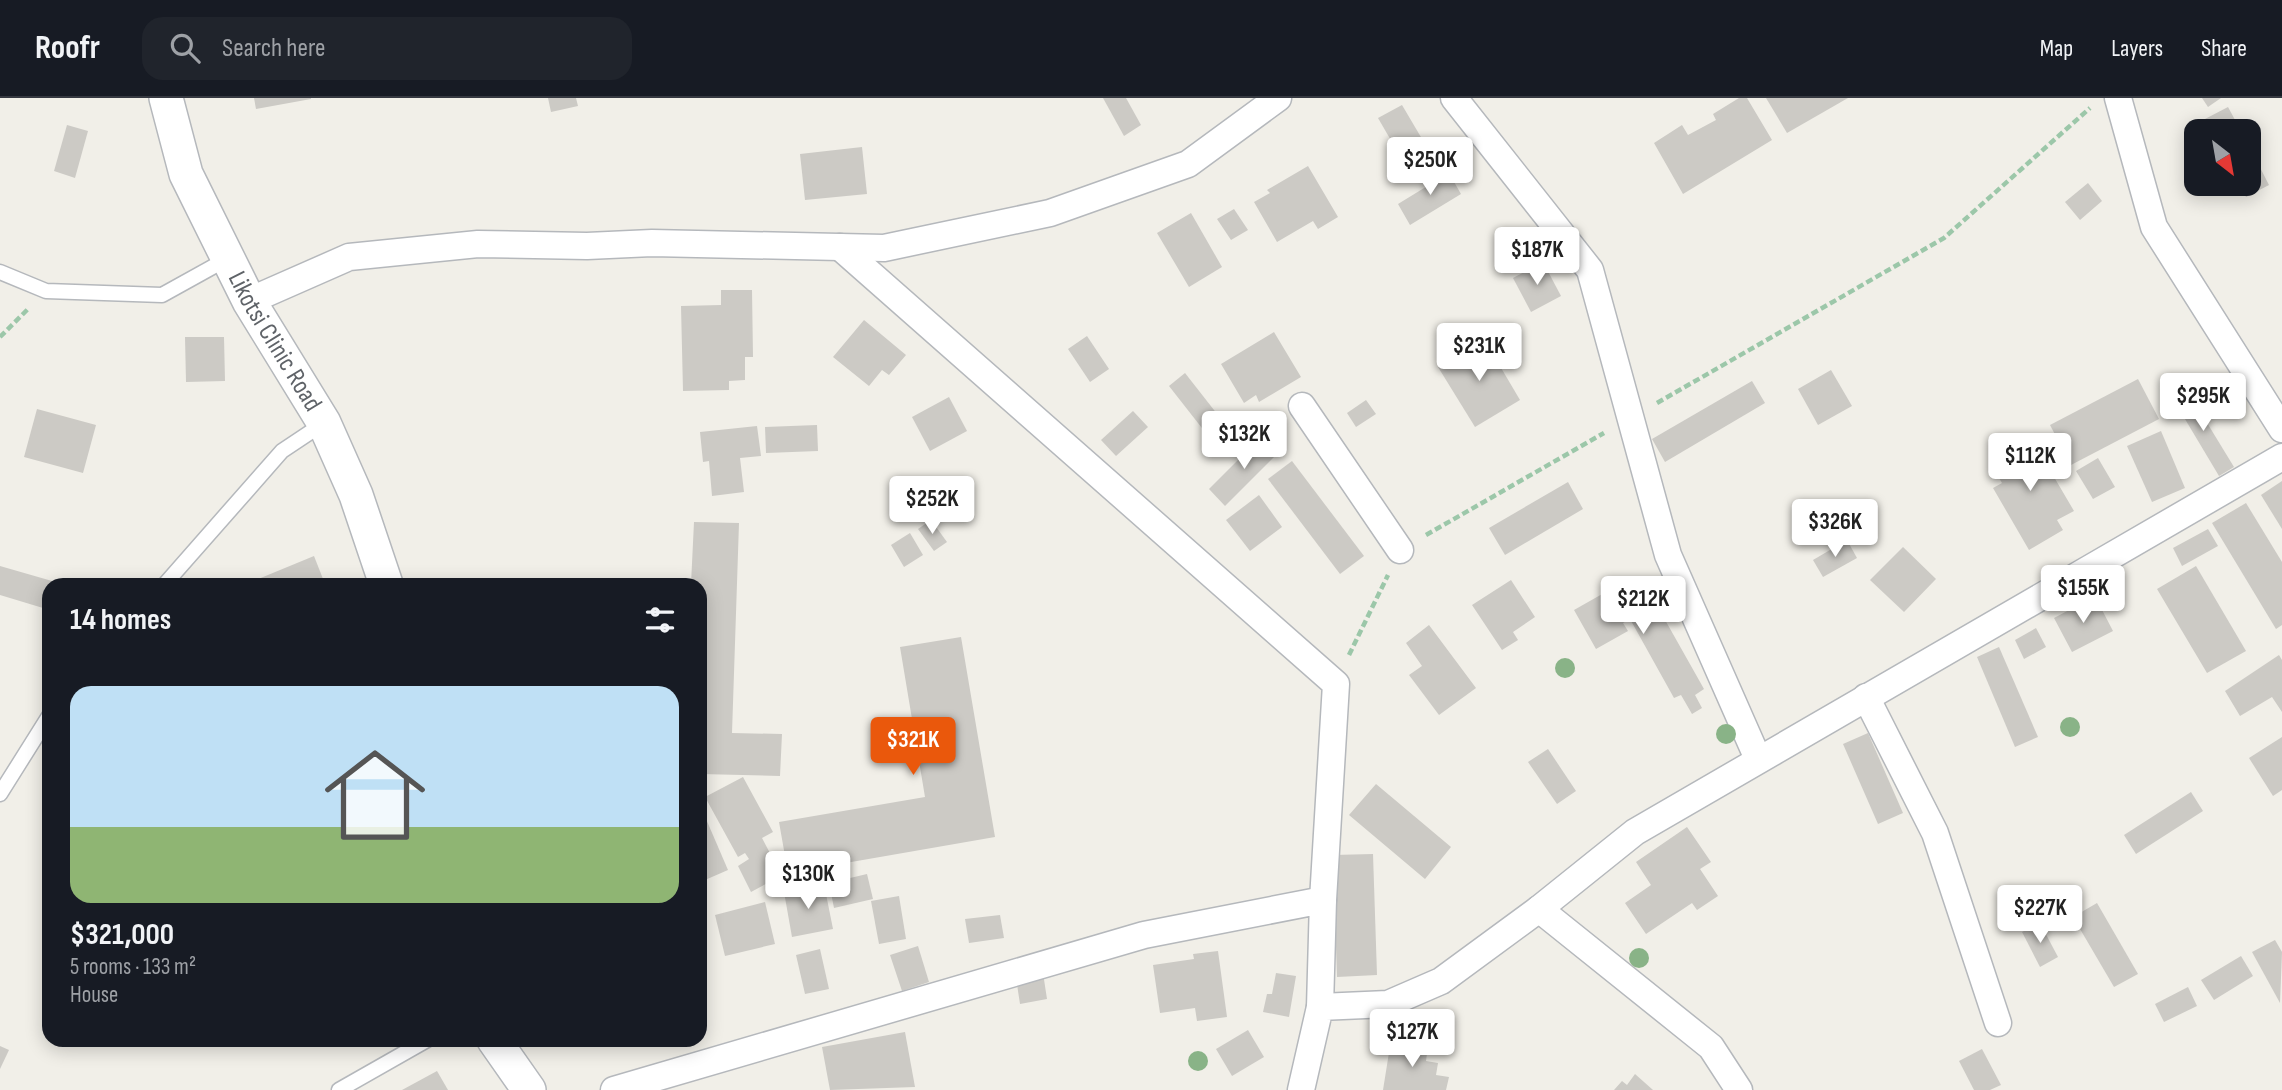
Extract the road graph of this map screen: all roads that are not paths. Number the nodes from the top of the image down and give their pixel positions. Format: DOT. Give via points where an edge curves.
graph roads {
  1 [pos="166,98"];
  2 [pos="1278,98"];
  3 [pos="1454,98"];
  4 [pos="2118,98"];
  5 [pos="840,247"];
  6 [pos="227,259"];
  7 [pos="0,272"];
  8 [pos="249,301"];
  9 [pos="1302,406"];
  10 [pos="324,423"];
  11 [pos="2282,429"];
  12 [pos="2282,457"];
  13 [pos="1400,550"];
  14 [pos="169,578"];
  15 [pos="384,578"];
  16 [pos="1866,697"];
  17 [pos="42,727"];
  18 [pos="1758,760"];
  19 [pos="0,793"];
  20 [pos="1323,900"];
  21 [pos="1539,909"];
  22 [pos="1320,1007"];
  23 [pos="1998,1023"];
  24 [pos="415,1047"];
  25 [pos="499,1047"];
  26 [pos="339,1090"];
  27 [pos="529,1090"];
  28 [pos="614,1090"];
  29 [pos="1301,1090"];
  30 [pos="1740,1090"];
  1 -- 6 [label="street, Likotsi Clinic Road" via="186,174"];
  2 -- 5 [label="street" via="1188,164 1051,213 884,248"];
  3 -- 18 [label="street" via="1590,270 1668,555"];
  4 -- 11 [label="street" via="2154,227"];
  5 -- 8 [label="street" via="478,244 349,257"];
  5 -- 20 [label="street" via="1336,684"];
  6 -- 7 [label="lane" via="162,295 46,291"];
  6 -- 8 [label="street, Likotsi Clinic Road"];
  8 -- 10 [label="street, Likotsi Clinic Road"];
  9 -- 13 [label="street"];
  10 -- 14 [label="lane" via="282,451"];
  10 -- 15 [label="street, Likotsi Clinic Road" via="356,495"];
  12 -- 16 [label="street"];
  16 -- 18 [label="street"];
  16 -- 23 [label="street" via="1935,833"];
  17 -- 19 [label="lane"];
  18 -- 21 [label="street" via="1635,832"];
  20 -- 22 [label="street"];
  20 -- 28 [label="street" via="1144,935"];
  21 -- 22 [label="street" via="1441,981 1388,1004"];
  21 -- 30 [label="street" via="1711,1047"];
  22 -- 29 [label="street"];
  24 -- 26 [label="lane"];
  25 -- 27 [label="street"];
}
